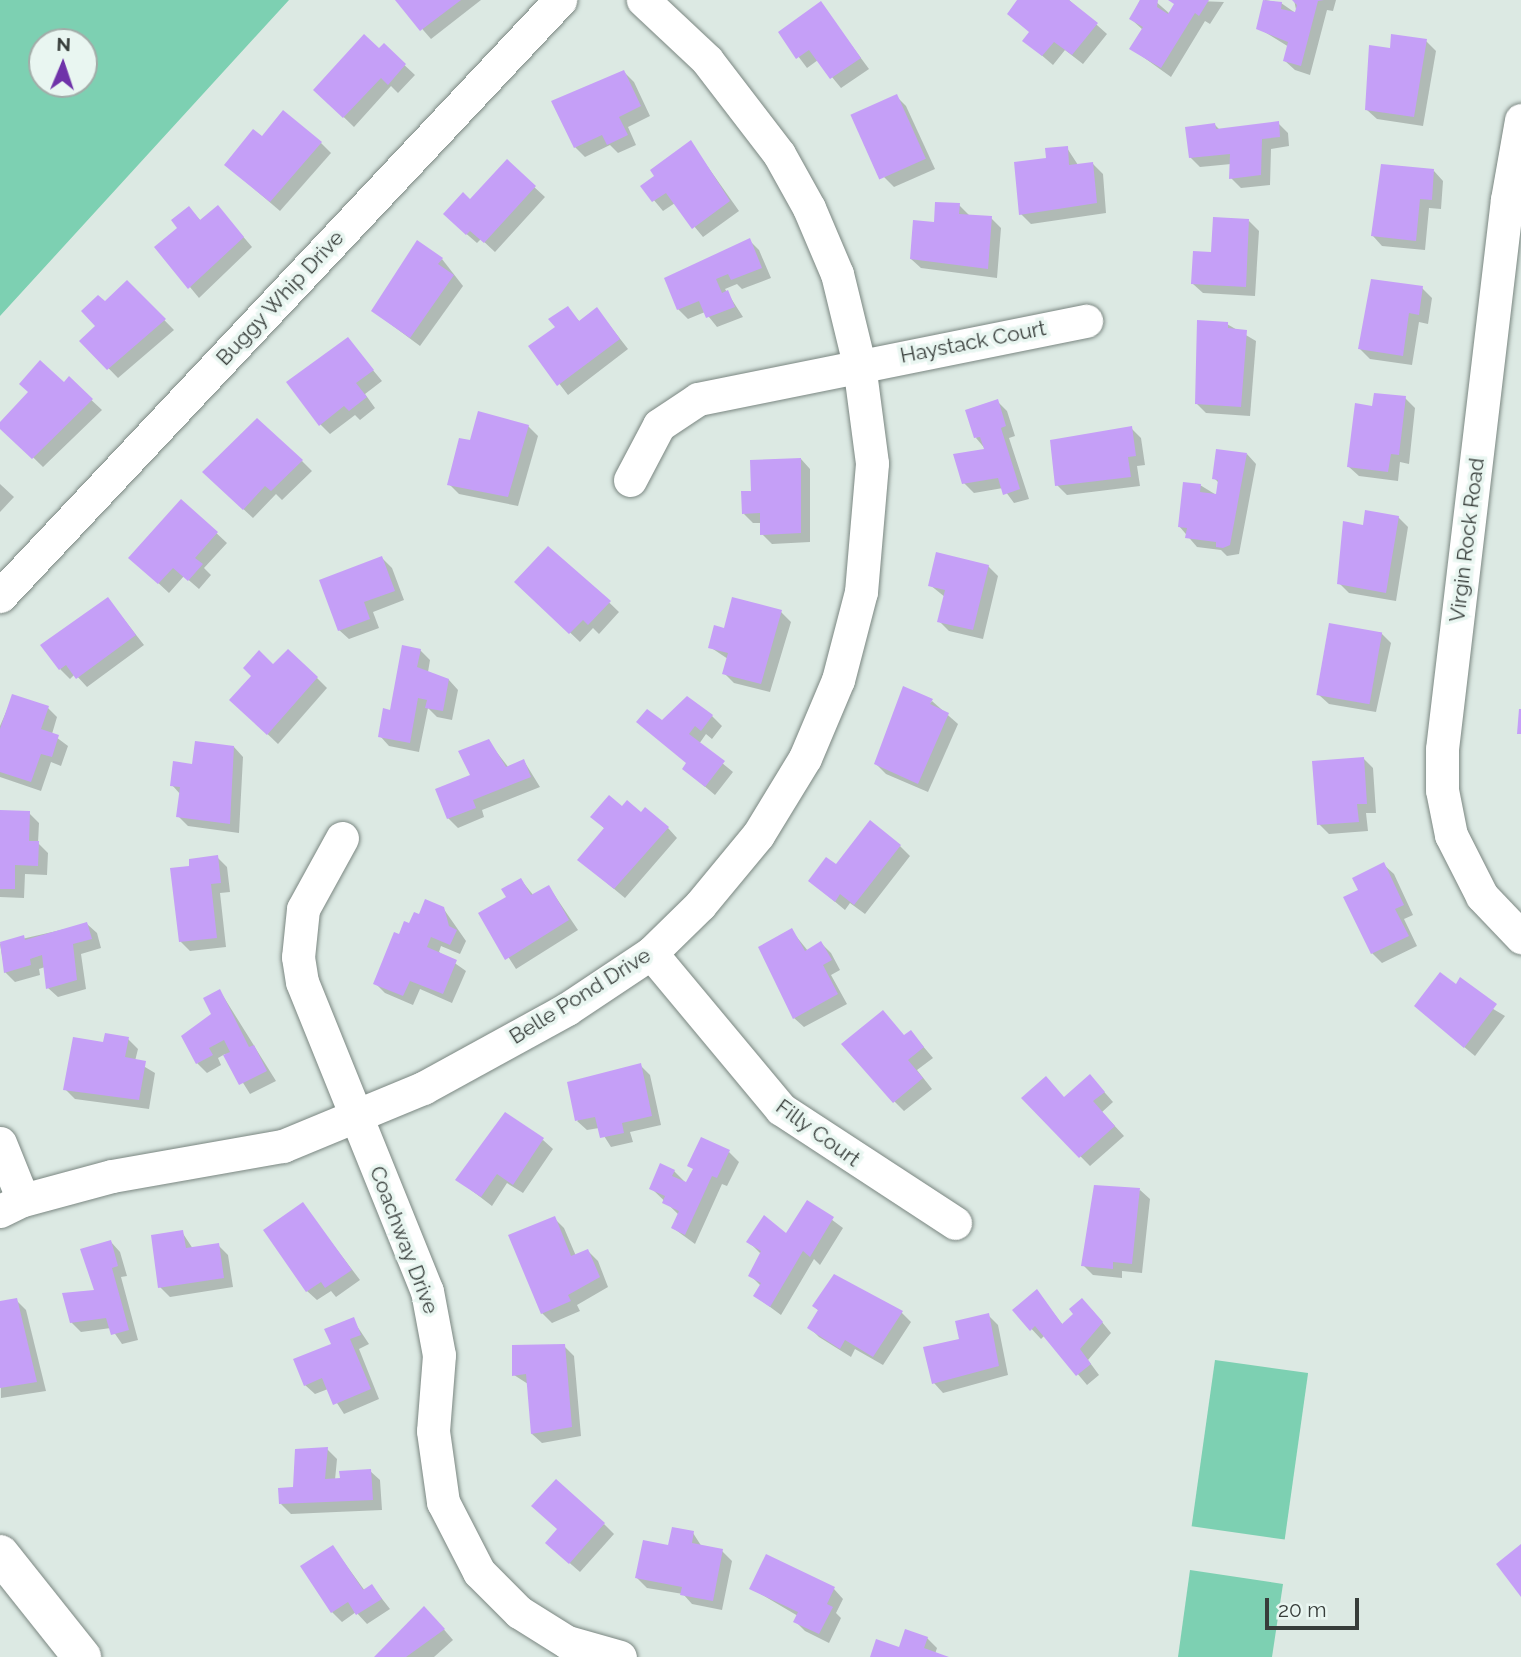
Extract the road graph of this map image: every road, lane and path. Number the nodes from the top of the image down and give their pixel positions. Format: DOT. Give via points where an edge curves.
graph roads {
  1 [pos="560,0"];
  2 [pos="643,0"];
  3 [pos="1521,120"];
  4 [pos="1086,321"];
  5 [pos="859,364"];
  6 [pos="630,480"];
  7 [pos="0,596"];
  8 [pos="342,838"];
  9 [pos="1521,937"];
  10 [pos="650,953"];
  11 [pos="356,1118"];
  12 [pos="0,1143"];
  13 [pos="11,1206"];
  14 [pos="955,1223"];
  15 [pos="0,1554"];
  16 [pos="82,1657"];
  17 [pos="620,1657"];
  1 -- 7 [label="street, Buggy Whip Drive"];
  2 -- 5 [label="street, Belle Pond Drive" via="707,60 779,154 809,208 837,274"];
  3 -- 9 [label="street, Virgin Rock Road" via="1506,213 1442,763 1451,835 1470,877"];
  4 -- 5 [label="street, Haystack Court"];
  5 -- 6 [label="street, Haystack Court" via="698,399 659,425"];
  5 -- 10 [label="street, Belle Pond Drive" via="872,463 871,508 862,592 838,680 805,758 758,835 700,905"];
  8 -- 11 [label="street, Coachway Drive" via="303,909 298,957 302,982"];
  10 -- 11 [label="street, Belle Pond Drive" via="555,1015 423,1088"];
  10 -- 14 [label="street, Filly Court" via="781,1109"];
  11 -- 13 [label="street, Belle Pond Drive" via="272,1149 112,1176"];
  11 -- 17 [label="street, Coachway Drive" via="427,1291 436,1328 436,1475 453,1528 479,1572 519,1612 567,1642"];
  12 -- 13 [label="street"];
  15 -- 16 [label="main road"];
}
